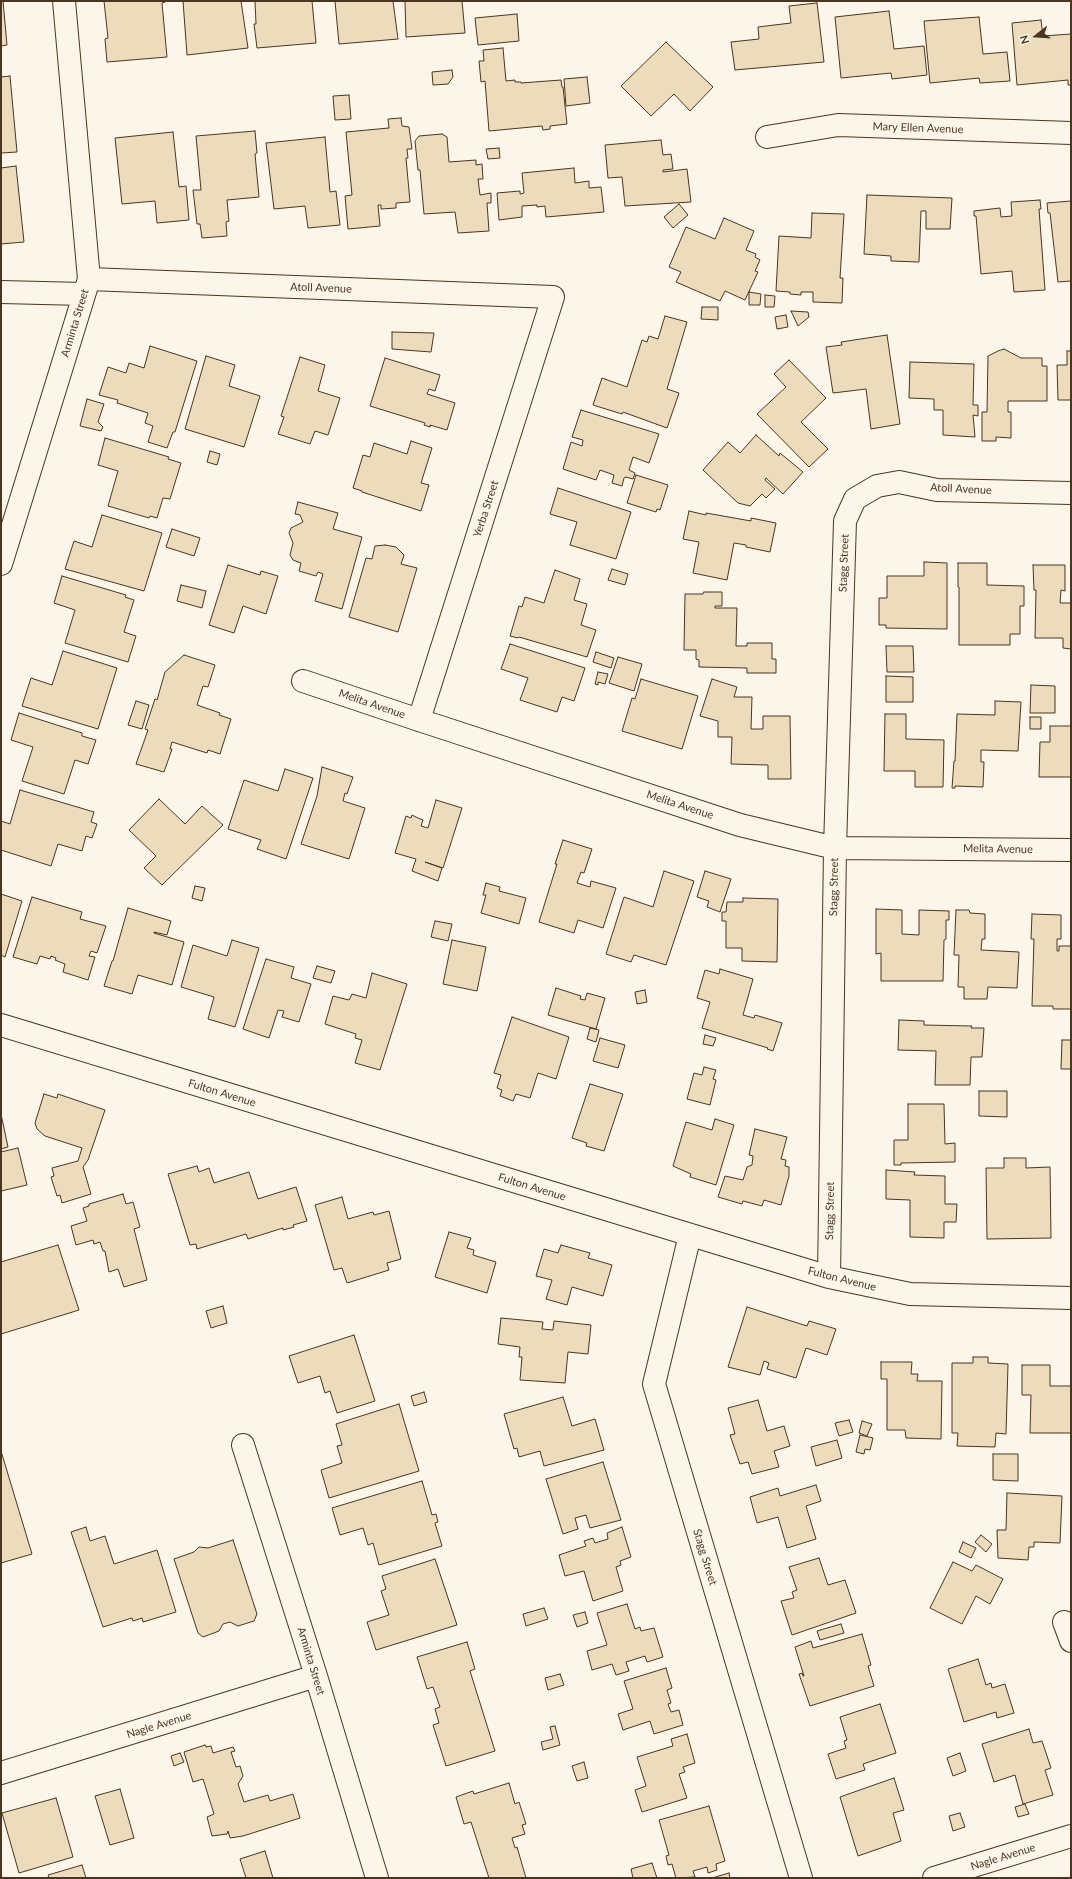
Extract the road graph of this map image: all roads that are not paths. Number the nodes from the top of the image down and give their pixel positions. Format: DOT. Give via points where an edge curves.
graph roads {
  1 [pos="64,1"];
  2 [pos="1071,133"];
  3 [pos="767,137"];
  4 [pos="86,287"];
  5 [pos="1,292"];
  6 [pos="553,298"];
  7 [pos="1071,493"];
  8 [pos="855,499"];
  9 [pos="1,564"];
  10 [pos="303,681"];
  11 [pos="419,720"];
  12 [pos="835,848"];
  13 [pos="1071,850"];
  14 [pos="1,1026"];
  15 [pos="690,1235"];
  16 [pos="829,1277"];
  17 [pos="1071,1298"];
  18 [pos="243,1444"];
  19 [pos="316,1676"];
  20 [pos="1,1773"];
  21 [pos="1071,1836"];
  22 [pos="377,1878"];
  23 [pos="801,1878"];
  24 [pos="934,1878"];
  1 -- 4 [label="street, Arminta Street"];
  2 -- 3 [label="street, Mary Ellen Avenue" via="838,125"];
  4 -- 5 [label="street, Atoll Avenue"];
  4 -- 6 [label="street, Atoll Avenue"];
  4 -- 9 [label="street, Arminta Street"];
  6 -- 11 [label="street, Yerba Street"];
  7 -- 8 [label="street, Atoll Avenue" via="937,490 898,482 877,486"];
  8 -- 12 [label="street, Stagg Street" via="845,521"];
  10 -- 11 [label="street, Melita Avenue"];
  11 -- 12 [label="street, Melita Avenue" via="740,825"];
  12 -- 13 [label="street, Melita Avenue"];
  12 -- 16 [label="street, Stagg Street"];
  14 -- 15 [label="street, Fulton Avenue"];
  15 -- 16 [label="street, Fulton Avenue"];
  15 -- 23 [label="street, Stagg Street" via="654,1384"];
  16 -- 17 [label="street, Fulton Avenue" via="910,1294"];
  18 -- 19 [label="street, Arminta Street"];
  19 -- 20 [label="street, Nagle Avenue"];
  19 -- 22 [label="street, Arminta Street"];
  21 -- 24 [label="street, Nagle Avenue"];
}
